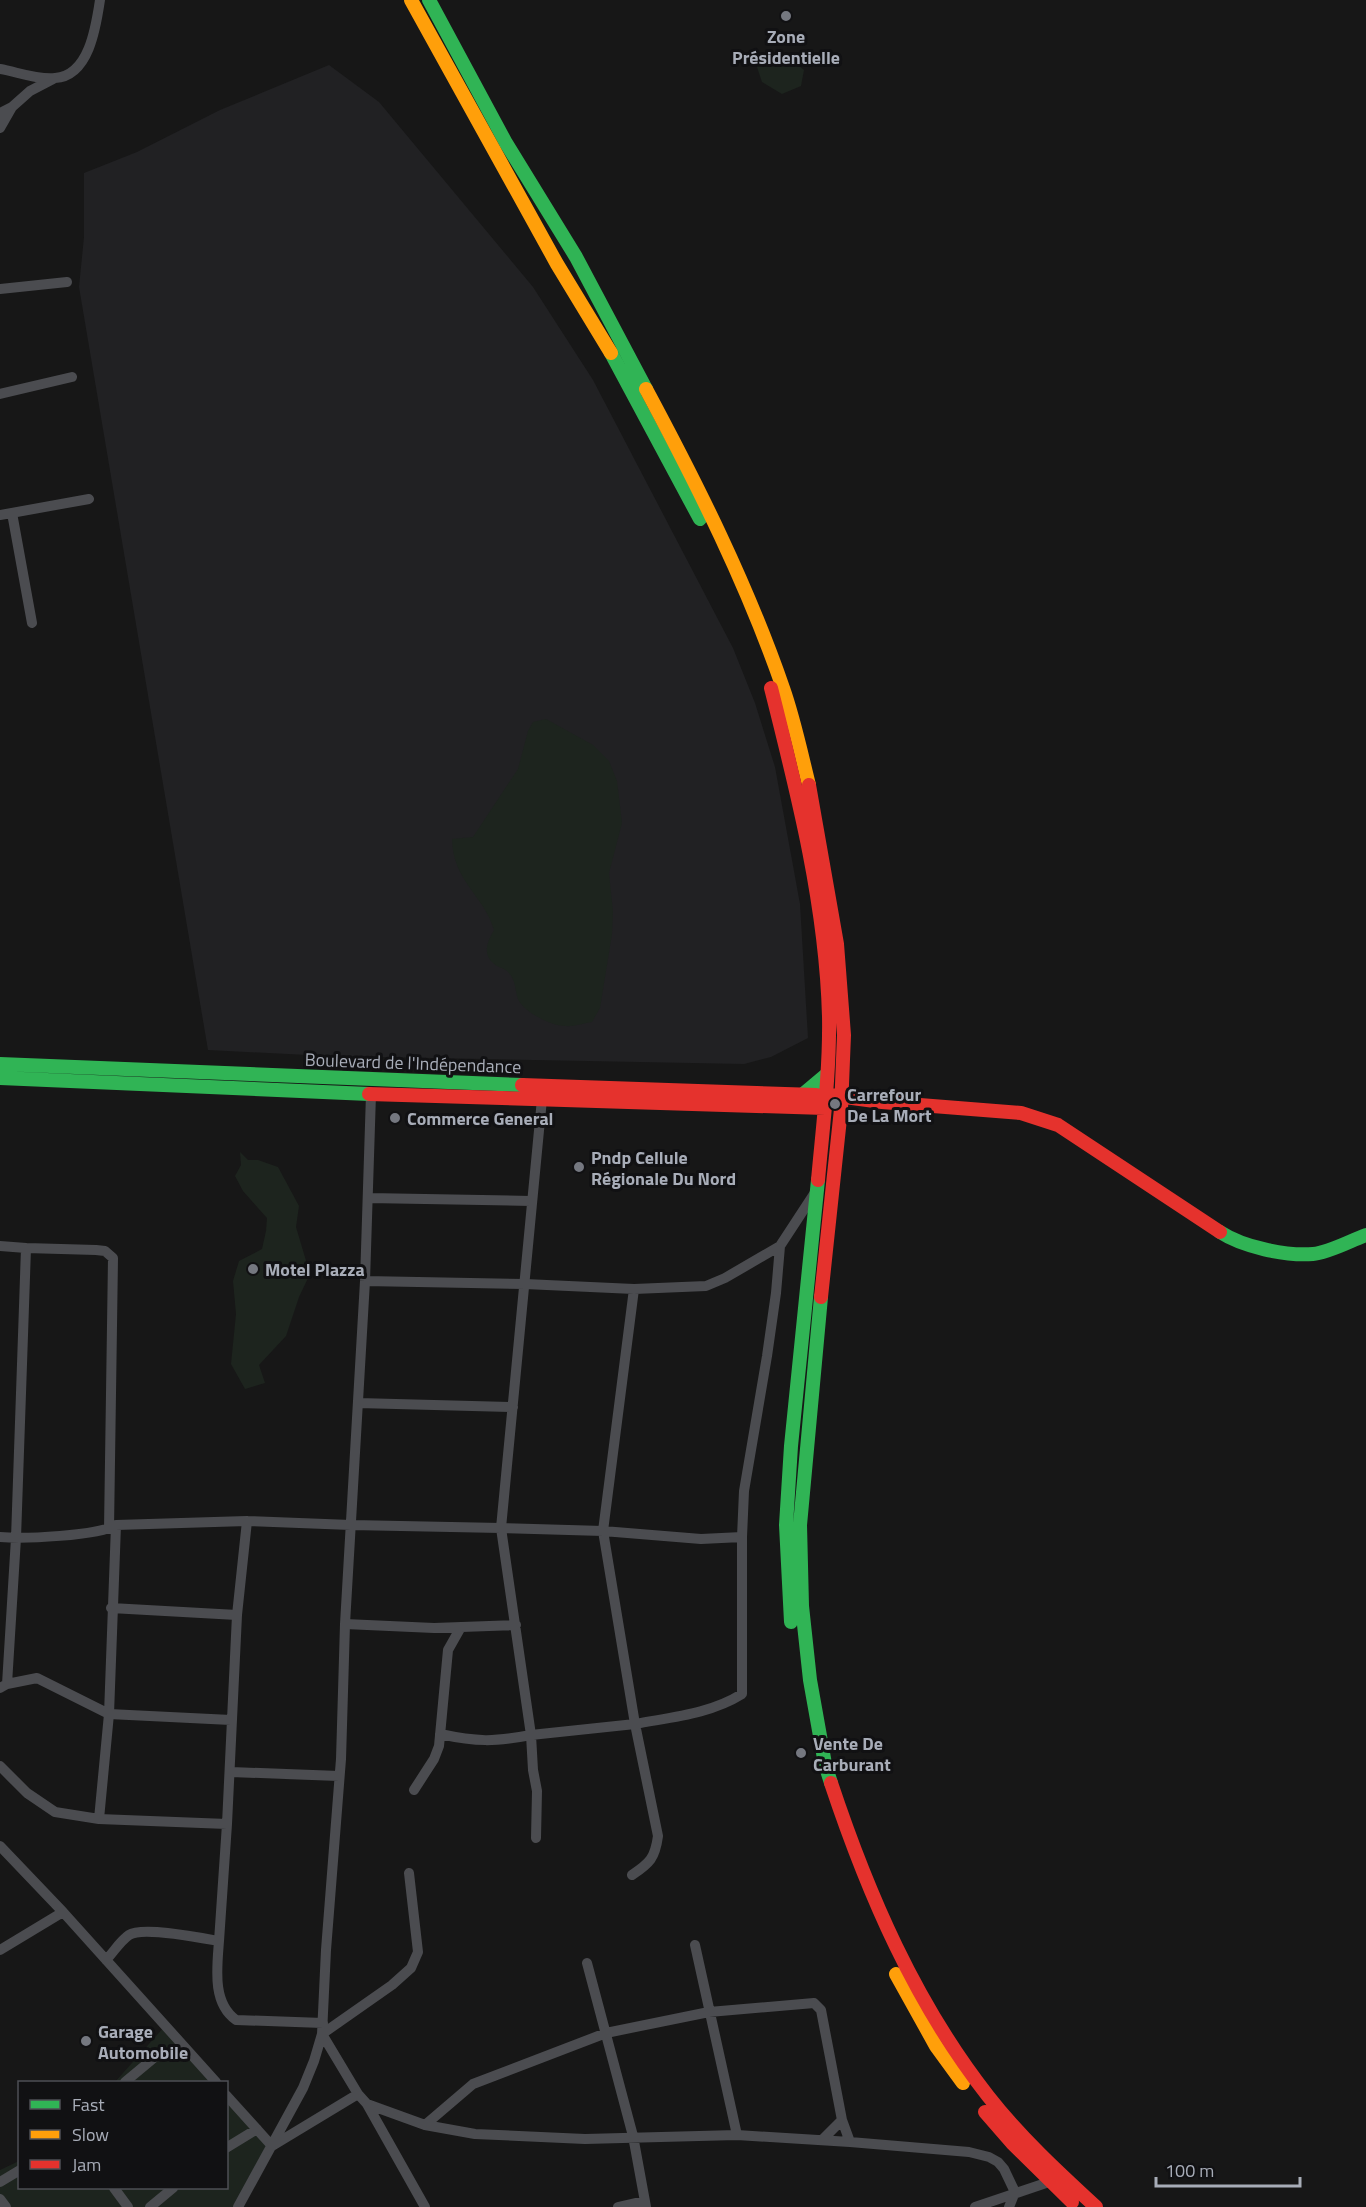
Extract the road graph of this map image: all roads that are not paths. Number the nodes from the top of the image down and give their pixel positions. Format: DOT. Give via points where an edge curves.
graph roads {
  1 [pos="100,0"];
  2 [pos="411,0"];
  3 [pos="429,0"];
  4 [pos="0,69"];
  5 [pos="53,79"];
  6 [pos="12,107"];
  7 [pos="0,113"];
  8 [pos="0,128"];
  9 [pos="68,282"];
  10 [pos="0,289"];
  11 [pos="72,378"];
  12 [pos="0,394"];
  13 [pos="89,499"];
  14 [pos="12,513"];
  15 [pos="0,515"];
  16 [pos="33,624"];
  17 [pos="0,1064"];
  18 [pos="827,1074"];
  19 [pos="0,1078"];
  20 [pos="371,1094"];
  21 [pos="802,1095"];
  22 [pos="542,1099"];
  23 [pos="825,1102"];
  24 [pos="841,1102"];
  25 [pos="818,1190"];
  26 [pos="368,1198"];
  27 [pos="531,1201"];
  28 [pos="1366,1235"];
  29 [pos="0,1246"];
  30 [pos="780,1246"];
  31 [pos="26,1248"];
  32 [pos="365,1281"];
  33 [pos="525,1284"];
  34 [pos="634,1289"];
  35 [pos="358,1403"];
  36 [pos="513,1407"];
  37 [pos="247,1521"];
  38 [pos="351,1525"];
  39 [pos="112,1527"];
  40 [pos="501,1528"];
  41 [pos="603,1531"];
  42 [pos="0,1537"];
  43 [pos="16,1538"];
  44 [pos="742,1538"];
  45 [pos="111,1608"];
  46 [pos="237,1615"];
  47 [pos="345,1624"];
  48 [pos="516,1625"];
  49 [pos="461,1627"];
  50 [pos="3,1686"];
  51 [pos="109,1714"];
  52 [pos="231,1720"];
  53 [pos="635,1724"];
  54 [pos="440,1734"];
  55 [pos="531,1736"];
  56 [pos="0,1766"];
  57 [pos="231,1772"];
  58 [pos="339,1776"];
  59 [pos="414,1790"];
  60 [pos="99,1819"];
  61 [pos="227,1824"];
  62 [pos="536,1838"];
  63 [pos="0,1846"];
  64 [pos="409,1873"];
  65 [pos="632,1875"];
  66 [pos="63,1912"];
  67 [pos="219,1941"];
  68 [pos="695,1945"];
  69 [pos="0,1950"];
  70 [pos="106,1960"];
  71 [pos="587,1963"];
  72 [pos="709,2012"];
  73 [pos="322,2028"];
  74 [pos="606,2033"];
  75 [pos="160,2052"];
  76 [pos="126,2081"];
  77 [pos="215,2081"];
  78 [pos="357,2094"];
  79 [pos="228,2097"];
  80 [pos="367,2104"];
  81 [pos="842,2120"];
  82 [pos="425,2125"];
  83 [pos="257,2129"];
  84 [pos="737,2135"];
  85 [pos="633,2136"];
  86 [pos="822,2140"];
  87 [pos="850,2142"];
  88 [pos="272,2146"];
  89 [pos="228,2147"];
  90 [pos="18,2171"];
  91 [pos="0,2182"];
  92 [pos="1049,2182"];
  93 [pos="115,2189"];
  94 [pos="171,2189"];
  95 [pos="1015,2192"];
  96 [pos="0,2199"];
  97 [pos="645,2204"];
  98 [pos="6,2207"];
  99 [pos="128,2207"];
  100 [pos="150,2207"];
  101 [pos="238,2207"];
  102 [pos="424,2207"];
  103 [pos="618,2207"];
  104 [pos="975,2207"];
  105 [pos="1009,2207"];
  106 [pos="1078,2207"];
  107 [pos="1096,2207"];
  1 -- 5 [label="street" via="86,53 76,70"];
  2 -- 18 [label="main road" via="557,264 626,378 724,566 773,695 798,796 827,984"];
  3 -- 24 [label="main road" via="506,143 576,257 692,476 745,588 784,690 810,788 837,944 844,1035"];
  4 -- 5 [label="street"];
  5 -- 6 [label="street"];
  6 -- 7 [label="street"];
  6 -- 8 [label="street"];
  9 -- 10 [label="street"];
  11 -- 12 [label="street"];
  13 -- 14 [label="street"];
  14 -- 15 [label="street"];
  14 -- 16 [label="street"];
  17 -- 21 [label="main road, Boulevard de l'Indépendance"];
  18 -- 21 [label="main road"];
  18 -- 23 [label="main road"];
  19 -- 20 [label="main road, Boulevard de l'Indépendance"];
  20 -- 22 [label="main road, Boulevard de l'Indépendance"];
  20 -- 26 [label="street"];
  21 -- 23 [label="main road, Boulevard de l'Indépendance"];
  22 -- 23 [label="main road, Boulevard de l'Indépendance"];
  22 -- 27 [label="street"];
  23 -- 24 [label="main road"];
  23 -- 25 [label="main road"];
  24 -- 28 [label="main road" via="856,1109 882,1102 1021,1113 1058,1125 1229,1238 1267,1250 1315,1254"];
  24 -- 107 [label="main road" via="800,1526 802,1606 825,1764 883,1920 913,1982 951,2045 1033,2148"];
  25 -- 30 [label="street"];
  25 -- 92 [label="main road" via="786,1525 789,1607 815,1768 850,1872 907,1997 975,2100"];
  26 -- 27 [label="street"];
  26 -- 32 [label="street"];
  27 -- 33 [label="street"];
  29 -- 31 [label="street"];
  30 -- 34 [label="street" via="706,1286"];
  30 -- 44 [label="street" via="767,1356 744,1491"];
  31 -- 39 [label="street" via="105,1251 113,1258"];
  31 -- 43 [label="street"];
  32 -- 33 [label="street"];
  32 -- 35 [label="street"];
  33 -- 34 [label="street"];
  33 -- 36 [label="street"];
  34 -- 41 [label="street"];
  35 -- 36 [label="street"];
  35 -- 38 [label="street"];
  36 -- 40 [label="street"];
  37 -- 38 [label="street"];
  37 -- 39 [label="street"];
  37 -- 46 [label="street"];
  38 -- 40 [label="street"];
  38 -- 47 [label="street"];
  39 -- 43 [label="street"];
  39 -- 45 [label="street"];
  40 -- 41 [label="street"];
  40 -- 48 [label="street"];
  41 -- 44 [label="street" via="701,1539"];
  41 -- 53 [label="street"];
  42 -- 43 [label="street"];
  43 -- 50 [label="street"];
  44 -- 53 [label="street" via="742,1694 701,1712"];
  45 -- 46 [label="street"];
  45 -- 51 [label="street"];
  46 -- 52 [label="street"];
  47 -- 49 [label="street"];
  47 -- 58 [label="street"];
  48 -- 49 [label="street"];
  48 -- 55 [label="street"];
  49 -- 54 [label="street" via="448,1650"];
  50 -- 51 [label="street" via="37,1678"];
  51 -- 52 [label="street"];
  51 -- 60 [label="street"];
  52 -- 57 [label="street"];
  53 -- 55 [label="street"];
  53 -- 65 [label="street" via="658,1836 650,1863"];
  54 -- 55 [label="street" via="488,1742"];
  54 -- 59 [label="street" via="434,1760"];
  55 -- 62 [label="street" via="537,1791"];
  56 -- 60 [label="street" via="27,1793 55,1812"];
  57 -- 58 [label="street"];
  57 -- 61 [label="street"];
  58 -- 73 [label="street"];
  60 -- 61 [label="street"];
  61 -- 67 [label="street"];
  63 -- 66 [label="street"];
  64 -- 73 [label="street" via="418,1952 411,1968 392,1985"];
  66 -- 69 [label="street"];
  66 -- 70 [label="street"];
  67 -- 70 [label="street" via="188,1935 129,1934"];
  67 -- 73 [label="street" via="218,1986 226,2013 236,2020"];
  68 -- 72 [label="street"];
  70 -- 77 [label="street"];
  71 -- 74 [label="street"];
  72 -- 74 [label="street"];
  72 -- 81 [label="street" via="814,2003 822,2010"];
  72 -- 84 [label="street"];
  73 -- 78 [label="street"];
  73 -- 88 [label="street" via="303,2088"];
  74 -- 82 [label="street" via="473,2084"];
  74 -- 85 [label="street"];
  75 -- 76 [label="street"];
  78 -- 80 [label="street"];
  78 -- 88 [label="street"];
  79 -- 83 [label="street"];
  80 -- 82 [label="street"];
  80 -- 102 [label="street"];
  81 -- 86 [label="street"];
  81 -- 87 [label="street"];
  82 -- 85 [label="street" via="475,2134 585,2139"];
  83 -- 88 [label="street"];
  83 -- 89 [label="street"];
  84 -- 85 [label="street"];
  84 -- 86 [label="street"];
  85 -- 97 [label="street"];
  86 -- 87 [label="street"];
  87 -- 95 [label="street" via="989,2157 1004,2169"];
  88 -- 101 [label="street"];
  90 -- 91 [label="street"];
  92 -- 95 [label="street"];
  92 -- 106 [label="main road"];
  93 -- 99 [label="street"];
  94 -- 100 [label="street"];
  95 -- 104 [label="street"];
  95 -- 105 [label="street"];
  96 -- 98 [label="street"];
  97 -- 103 [label="street"];
}
